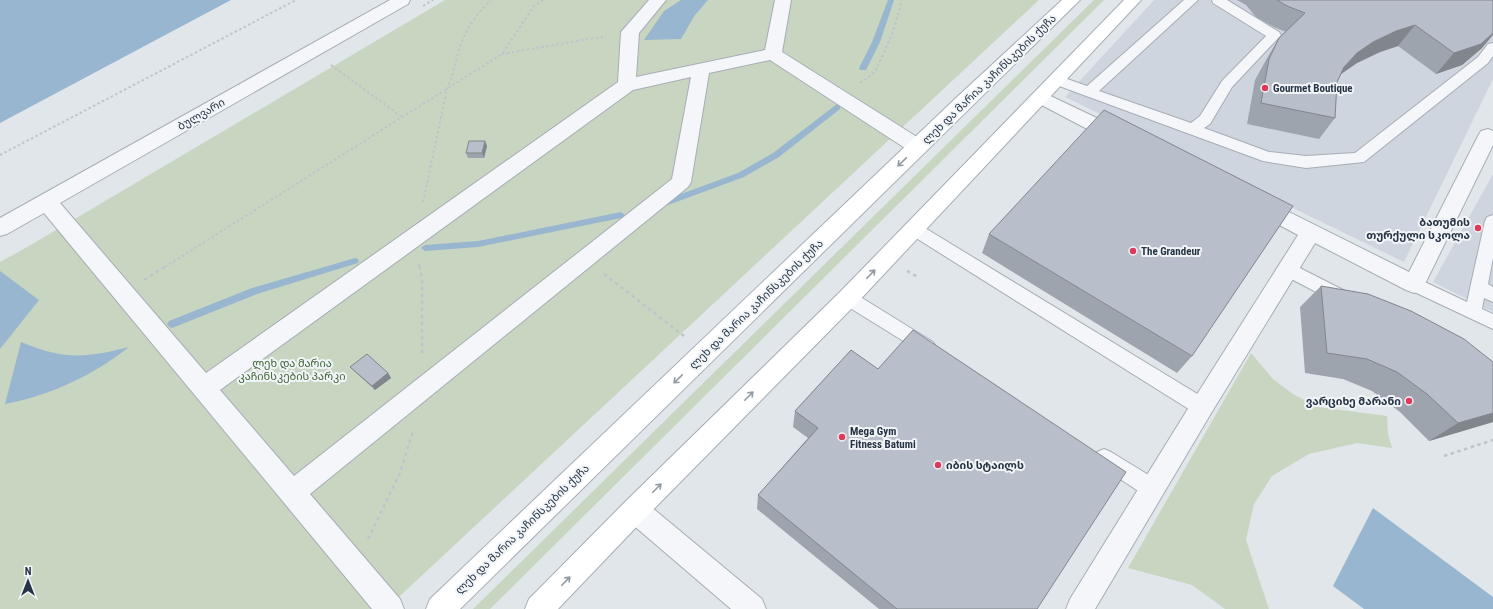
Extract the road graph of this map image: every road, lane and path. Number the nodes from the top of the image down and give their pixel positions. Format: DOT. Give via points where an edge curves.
graph roads {
  1 [pos="296,0"];
  2 [pos="402,0"];
  3 [pos="491,0"];
  4 [pos="543,0"];
  5 [pos="658,0"];
  6 [pos="783,0"];
  7 [pos="902,0"];
  8 [pos="1072,0"];
  9 [pos="1133,0"];
  10 [pos="1192,0"];
  11 [pos="1218,0"];
  12 [pos="630,32"];
  13 [pos="1493,47"];
  14 [pos="312,51"];
  15 [pos="502,54"];
  16 [pos="774,54"];
  17 [pos="701,70"];
  18 [pos="1056,80"];
  19 [pos="627,86"];
  20 [pos="447,89"];
  21 [pos="1089,92"];
  22 [pos="1040,97"];
  23 [pos="842,98"];
  24 [pos="402,117"];
  25 [pos="1192,130"];
  26 [pos="1488,136"];
  27 [pos="1135,145"];
  28 [pos="918,146"];
  29 [pos="0,155"];
  30 [pos="1241,197"];
  31 [pos="47,202"];
  32 [pos="1493,222"];
  33 [pos="0,228"];
  34 [pos="914,229"];
  35 [pos="1311,232"];
  36 [pos="416,236"];
  37 [pos="585,258"];
  38 [pos="1288,269"];
  39 [pos="1414,284"];
  40 [pos="1486,291"];
  41 [pos="124,293"];
  42 [pos="848,298"];
  43 [pos="1352,302"];
  44 [pos="1473,312"];
  45 [pos="1493,322"];
  46 [pos="705,353"];
  47 [pos="938,354"];
  48 [pos="204,388"];
  49 [pos="418,392"];
  50 [pos="1202,407"];
  51 [pos="1493,440"];
  52 [pos="1093,451"];
  53 [pos="1444,456"];
  54 [pos="1153,489"];
  55 [pos="292,493"];
  56 [pos="635,510"];
  57 [pos="349,559"];
  58 [pos="390,609"];
  59 [pos="440,609"];
  60 [pos="539,609"];
  61 [pos="752,609"];
  62 [pos="1080,609"];
  1 -- 29 [label="path"];
  2 -- 14 [label="street, ბულვარი"];
  3 -- 20 [label="path" via="469,24 459,50 454,76"];
  4 -- 15 [label="path" via="534,6"];
  5 -- 12 [label="street"];
  6 -- 16 [label="street"];
  7 -- 23 [label="path" via="893,32 875,72"];
  8 -- 28 [label="main road, ლეხ და მარია კაჩინსკების ქუჩა"];
  9 -- 18 [label="main road"];
  10 -- 21 [label="lane"];
  11 -- 25 [label="lane" via="1274,35 1227,84 1205,120"];
  12 -- 15 [label="path"];
  12 -- 19 [label="street"];
  13 -- 25 [label="lane" via="1483,60 1359,158 1306,162 1268,157"];
  14 -- 24 [label="path"];
  14 -- 31 [label="street, ბულვარი"];
  15 -- 20 [label="path"];
  16 -- 17 [label="street"];
  16 -- 23 [label="street"];
  17 -- 19 [label="street"];
  17 -- 37 [label="street" via="681,182"];
  18 -- 21 [label="lane"];
  18 -- 22 [label="main road"];
  19 -- 36 [label="street"];
  20 -- 24 [label="path"];
  20 -- 36 [label="path"];
  21 -- 25 [label="lane"];
  22 -- 27 [label="street"];
  22 -- 34 [label="main road"];
  23 -- 28 [label="street"];
  24 -- 41 [label="path"];
  26 -- 39 [label="street"];
  28 -- 46 [label="main road, ლეხ და მარია კაჩინსკების ქუჩა, one-way"];
  30 -- 35 [label="street"];
  31 -- 33 [label="street, ბულვარი"];
  31 -- 41 [label="street"];
  32 -- 40 [label="lane"];
  42 -- 34 [label="main road, one-way"];
  34 -- 50 [label="lane"];
  35 -- 38 [label="street"];
  35 -- 39 [label="street"];
  36 -- 48 [label="street"];
  36 -- 49 [label="path" via="422,278 423,323"];
  37 -- 46 [label="path"];
  37 -- 49 [label="street"];
  38 -- 43 [label="lane"];
  38 -- 50 [label="street"];
  39 -- 44 [label="lane"];
  40 -- 44 [label="lane"];
  41 -- 48 [label="street"];
  42 -- 47 [label="lane"];
  56 -- 42 [label="main road, one-way"];
  44 -- 45 [label="lane"];
  46 -- 59 [label="main road, ლეხ და მარია კაჩინსკების ქუჩა, one-way"];
  48 -- 55 [label="street"];
  49 -- 55 [label="street"];
  49 -- 57 [label="path" via="411,438 388,501 368,540"];
  50 -- 54 [label="street"];
  51 -- 53 [label="path"];
  52 -- 54 [label="lane"];
  54 -- 62 [label="street"];
  55 -- 57 [label="street"];
  60 -- 56 [label="main road, one-way"];
  56 -- 61 [label="street"];
  57 -- 58 [label="street"];
}
